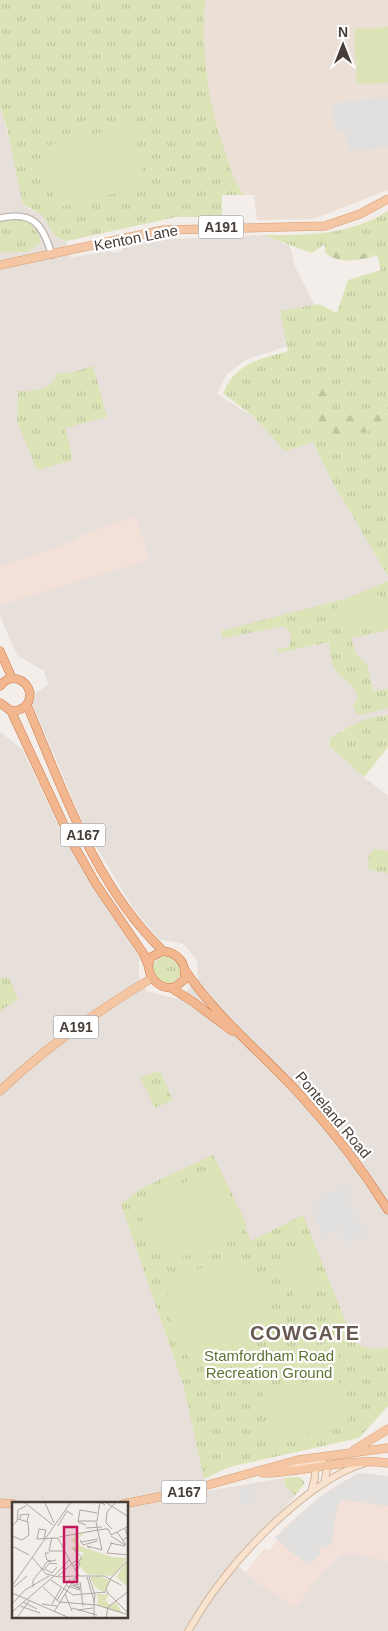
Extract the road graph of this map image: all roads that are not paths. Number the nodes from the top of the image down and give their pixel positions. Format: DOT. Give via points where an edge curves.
graph roads {
  1 [pos="388,199"];
  2 [pos="0,218"];
  3 [pos="52,255"];
  4 [pos="0,265"];
  5 [pos="0,651"];
  6 [pos="12,678"];
  7 [pos="0,686"];
  8 [pos="0,704"];
  9 [pos="26,705"];
  10 [pos="10,711"];
  11 [pos="163,951"];
  12 [pos="148,965"];
  13 [pos="185,970"];
  14 [pos="152,978"];
  15 [pos="171,988"];
  16 [pos="249,1044"];
  17 [pos="0,1091"];
  18 [pos="388,1210"];
  19 [pos="388,1429"];
  20 [pos="388,1448"];
  21 [pos="350,1452"];
  22 [pos="321,1456"];
  23 [pos="369,1462"];
  24 [pos="386,1462"];
  25 [pos="315,1466"];
  26 [pos="327,1466"];
  27 [pos="265,1469"];
  28 [pos="254,1473"];
  29 [pos="324,1483"];
  30 [pos="311,1493"];
  31 [pos="129,1503"];
  32 [pos="188,1631"];
  1 -- 3 [label="main road, Kenton Lane / A191" via="360,214 325,226 163,230"];
  2 -- 3 [label="street" via="21,215 34,221 44,233"];
  3 -- 4 [label="main road, Kenton Lane / A191"];
  5 -- 6 [label="highway, A167"];
  6 -- 7 [label="highway"];
  6 -- 9 [label="highway, A167" via="18,678 28,686 30,698"];
  8 -- 10 [label="highway, A167"];
  9 -- 10 [label="highway"];
  9 -- 11 [label="highway, A167" via="80,830 127,908"];
  10 -- 12 [label="highway, A167" via="72,842 100,891 144,953"];
  11 -- 12 [label="highway" via="151,957"];
  11 -- 13 [label="highway, A167" via="179,957"];
  12 -- 14 [label="highway, A167"];
  13 -- 15 [label="highway" via="184,980"];
  13 -- 16 [label="highway, Ponteland Road / A167" via="196,987"];
  14 -- 15 [label="highway, A167"];
  14 -- 17 [label="main road, A191" via="42,1052"];
  15 -- 16 [label="highway, Ponteland Road / A167"];
  16 -- 18 [label="highway, Ponteland Road / A167" via="302,1096 341,1143"];
  19 -- 21 [label="main road"];
  20 -- 21 [label="main road, A167"];
  21 -- 22 [label="main road, A167"];
  22 -- 25 [label="main road"];
  22 -- 27 [label="main road, A167"];
  23 -- 24 [label="main road, A167"];
  23 -- 26 [label="main road, A167"];
  23 -- 29 [label="main road" via="348,1469"];
  25 -- 26 [label="main road, A167"];
  25 -- 27 [label="main road"];
  25 -- 28 [label="main road, A167"];
  25 -- 30 [label="main road"];
  26 -- 29 [label="main road"];
  27 -- 28 [label="main road, A167"];
  28 -- 31 [label="main road, A167"];
  29 -- 30 [label="main road"];
  30 -- 32 [label="main road" via="281,1517 226,1576"];
}
